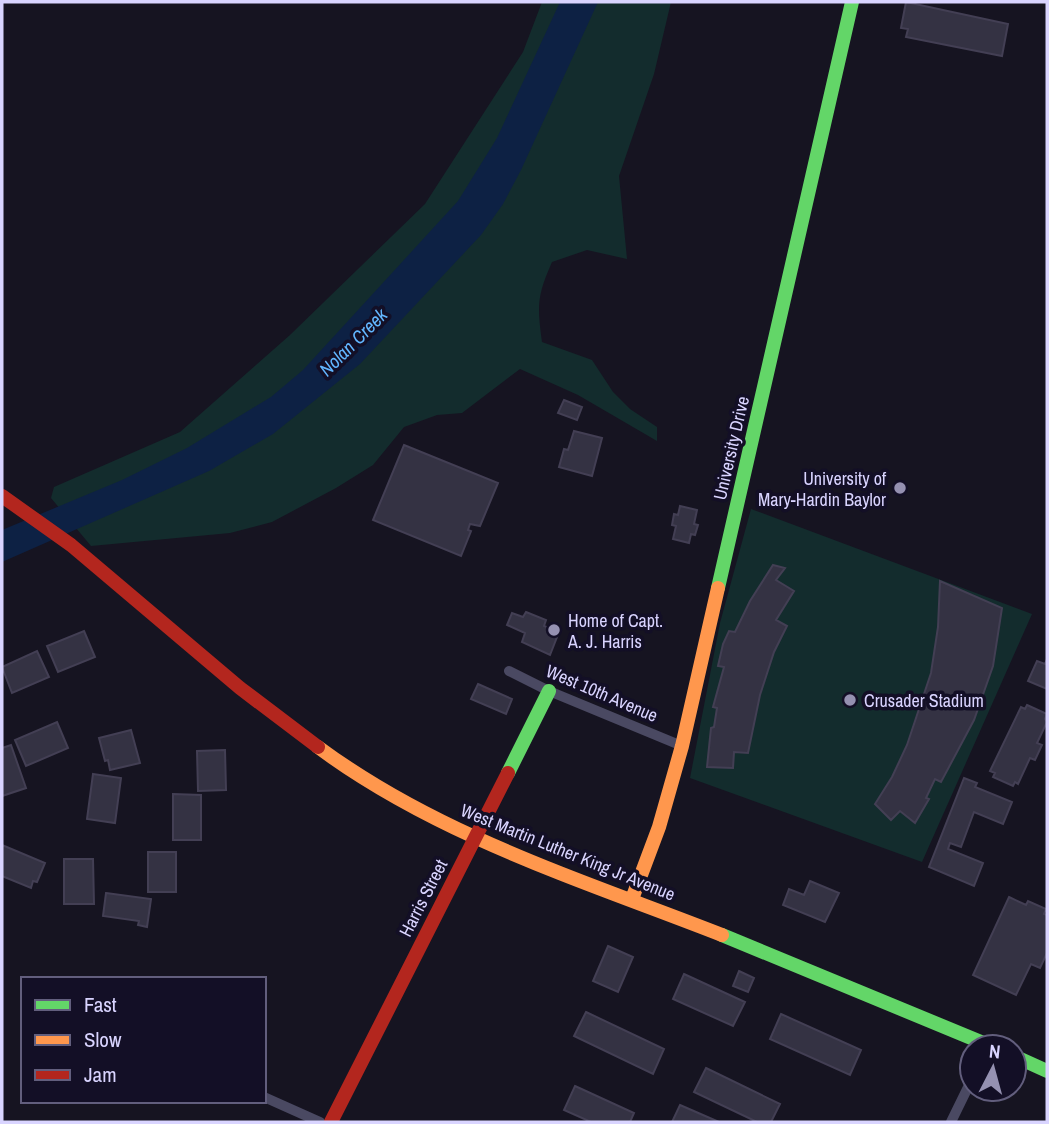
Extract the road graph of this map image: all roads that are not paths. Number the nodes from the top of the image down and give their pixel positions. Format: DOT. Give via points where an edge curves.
graph roads {
  1 [pos="852,2"];
  2 [pos="2,496"];
  3 [pos="509,671"];
  4 [pos="549,691"];
  5 [pos="682,746"];
  6 [pos="474,838"];
  7 [pos="632,899"];
  8 [pos="958,1033"];
  9 [pos="1028,1062"];
  10 [pos="1047,1071"];
  11 [pos="266,1098"];
  12 [pos="960,1103"];
  13 [pos="320,1122"];
  14 [pos="331,1122"];
  15 [pos="951,1122"];
  1 -- 5 [label="street, University Drive"];
  2 -- 6 [label="street, West Martin Luther King Jr Avenue" via="48,527 240,688 344,766"];
  3 -- 4 [label="street, West 10th Avenue"];
  4 -- 5 [label="street, West 10th Avenue"];
  4 -- 6 [label="street, Harris Street"];
  5 -- 7 [label="street, University Drive"];
  6 -- 7 [label="street, West Martin Luther King Jr Avenue"];
  6 -- 14 [label="street, Harris Street"];
  7 -- 8 [label="street, West Martin Luther King Jr Avenue"];
  9 -- 10 [label="street"];
  11 -- 13 [label="street"];
  12 -- 15 [label="street"];
}
